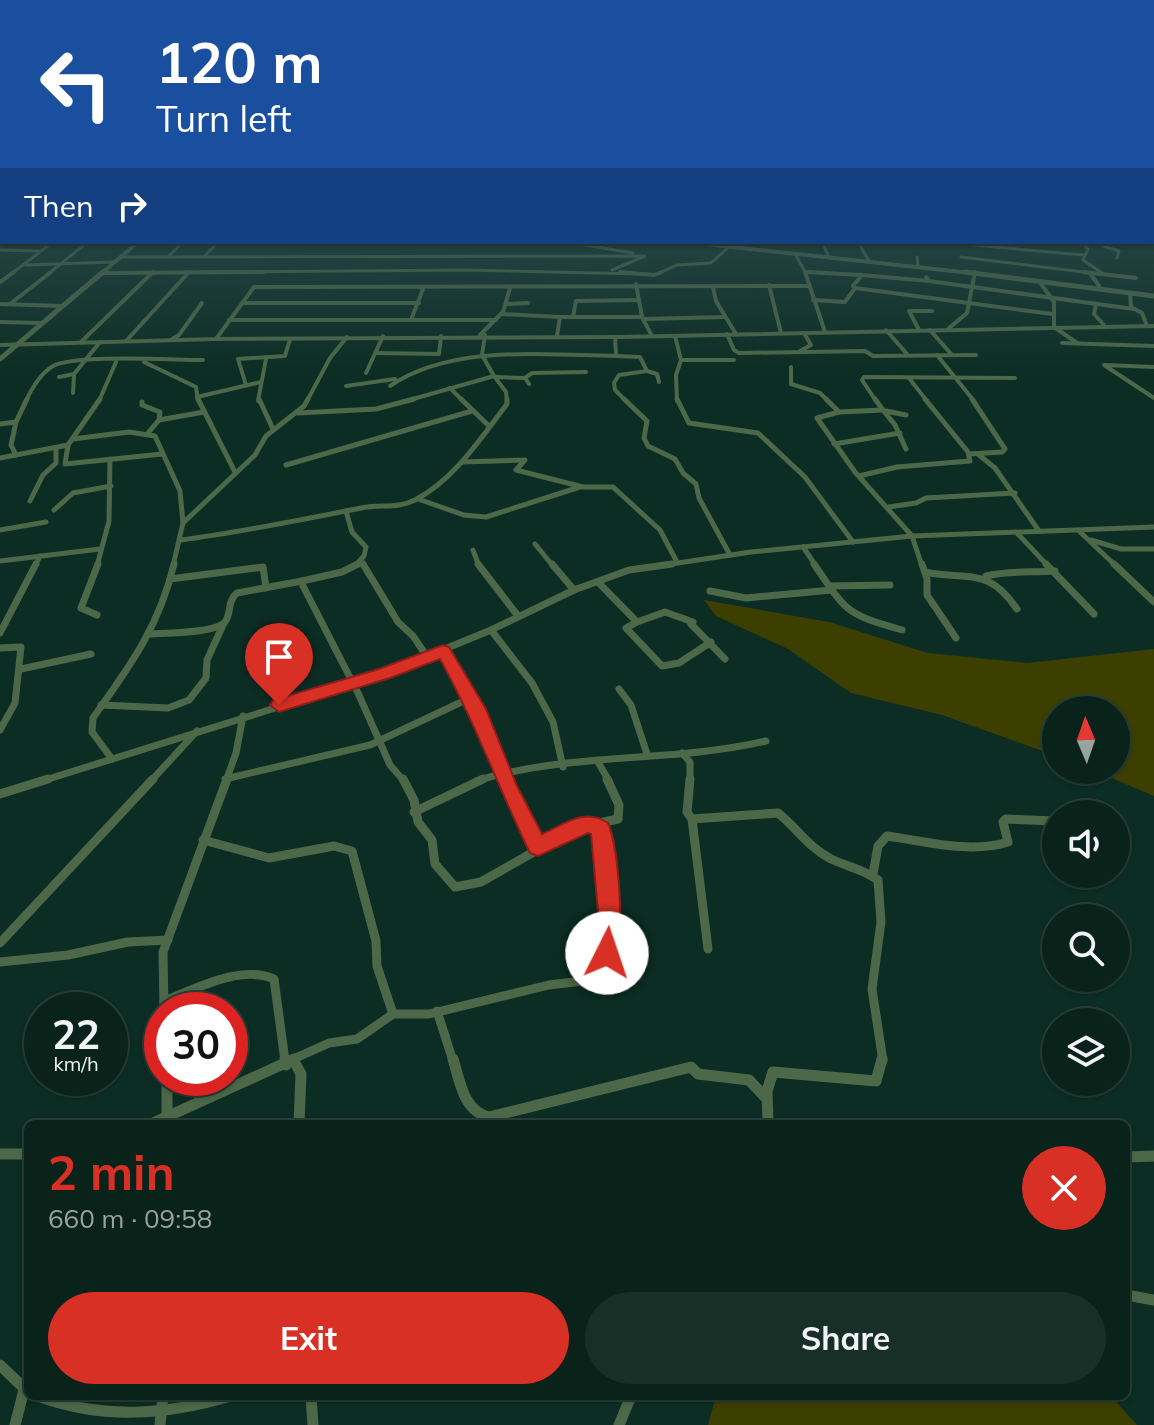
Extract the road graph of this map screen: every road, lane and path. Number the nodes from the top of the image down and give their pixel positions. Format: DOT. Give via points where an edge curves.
graph roads {
  1 [pos="50,244"];
  2 [pos="86,244"];
  3 [pos="136,244"];
  4 [pos="181,244"];
  5 [pos="216,244"];
  6 [pos="251,244"];
  7 [pos="528,244"];
  8 [pos="577,244"];
  9 [pos="708,244"];
  10 [pos="823,244"];
  11 [pos="859,244"];
  12 [pos="969,244"];
  13 [pos="1013,244"];
  14 [pos="1086,244"];
  15 [pos="1090,244"];
  16 [pos="730,246"];
  17 [pos="986,248"];
  18 [pos="1015,249"];
  19 [pos="1,251"];
  20 [pos="38,251"];
  21 [pos="796,255"];
  22 [pos="1084,255"];
  23 [pos="645,256"];
  24 [pos="121,257"];
  25 [pos="168,257"];
  26 [pos="204,257"];
  27 [pos="241,257"];
  28 [pos="284,257"];
  29 [pos="354,257"];
  30 [pos="457,257"];
  31 [pos="526,257"];
  32 [pos="829,257"];
  33 [pos="917,257"];
  34 [pos="961,257"];
  35 [pos="1117,258"];
  36 [pos="989,260"];
  37 [pos="869,261"];
  38 [pos="114,262"];
  39 [pos="62,264"];
  40 [pos="26,265"];
  41 [pos="918,266"];
  42 [pos="1060,267"];
  43 [pos="607,271"];
  44 [pos="0,272"];
  45 [pos="16,272"];
  46 [pos="153,272"];
  47 [pos="189,272"];
  48 [pos="273,272"];
  49 [pos="349,272"];
  50 [pos="453,272"];
  51 [pos="807,272"];
  52 [pos="975,272"];
  53 [pos="102,273"];
  54 [pos="1090,273"];
  55 [pos="1104,274"];
  56 [pos="862,275"];
  57 [pos="398,276"];
  58 [pos="1136,278"];
  59 [pos="1039,281"];
  60 [pos="0,282"];
  61 [pos="636,284"];
  62 [pos="1064,284"];
  63 [pos="769,285"];
  64 [pos="810,286"];
  65 [pos="394,287"];
  66 [pos="420,287"];
  67 [pos="713,287"];
  68 [pos="510,288"];
  69 [pos="855,288"];
  70 [pos="972,289"];
  71 [pos="1101,289"];
  72 [pos="1130,293"];
  73 [pos="1154,296"];
  74 [pos="1049,297"];
  75 [pos="639,300"];
  76 [pos="813,300"];
  77 [pos="969,301"];
  78 [pos="202,303"];
  79 [pos="242,303"];
  80 [pos="419,303"];
  81 [pos="528,303"];
  82 [pos="0,304"];
  83 [pos="10,304"];
  84 [pos="507,304"];
  85 [pos="1096,304"];
  86 [pos="62,306"];
  87 [pos="1134,309"];
  88 [pos="932,311"];
  89 [pos="502,314"];
  90 [pos="1052,314"];
  91 [pos="560,317"];
  92 [pos="573,317"];
  93 [pos="725,317"];
  94 [pos="642,318"];
  95 [pos="229,320"];
  96 [pos="411,320"];
  97 [pos="496,320"];
  98 [pos="0,322"];
  99 [pos="42,323"];
  100 [pos="1107,326"];
  101 [pos="1152,327"];
  102 [pos="951,329"];
  103 [pos="1056,329"];
  104 [pos="886,330"];
  105 [pos="919,330"];
  106 [pos="930,330"];
  107 [pos="825,332"];
  108 [pos="781,333"];
  109 [pos="804,333"];
  110 [pos="727,334"];
  111 [pos="736,334"];
  112 [pos="483,335"];
  113 [pos="383,336"];
  114 [pos="441,336"];
  115 [pos="557,336"];
  116 [pos="652,336"];
  117 [pos="675,336"];
  118 [pos="347,337"];
  119 [pos="615,337"];
  120 [pos="216,339"];
  121 [pos="290,339"];
  122 [pos="170,340"];
  123 [pos="126,341"];
  124 [pos="81,342"];
  125 [pos="100,342"];
  126 [pos="18,343"];
  127 [pos="1062,343"];
  128 [pos="1077,343"];
  129 [pos="0,345"];
  130 [pos="1154,346"];
  131 [pos="376,353"];
  132 [pos="799,353"];
  133 [pos="907,354"];
  134 [pos="482,355"];
  135 [pos="937,355"];
  136 [pos="952,355"];
  137 [pos="976,355"];
  138 [pos="616,356"];
  139 [pos="0,359"];
  140 [pos="266,359"];
  141 [pos="203,360"];
  142 [pos="681,360"];
  143 [pos="734,360"];
  144 [pos="82,361"];
  145 [pos="142,361"];
  146 [pos="116,362"];
  147 [pos="791,367"];
  148 [pos="1154,367"];
  149 [pos="647,371"];
  150 [pos="586,372"];
  151 [pos="366,373"];
  152 [pos="74,374"];
  153 [pos="494,376"];
  154 [pos="59,377"];
  155 [pos="955,377"];
  156 [pos="401,378"];
  157 [pos="525,378"];
  158 [pos="909,378"];
  159 [pos="1015,378"];
  160 [pos="261,382"];
  161 [pos="659,382"];
  162 [pos="529,384"];
  163 [pos="246,385"];
  164 [pos="346,386"];
  165 [pos="390,386"];
  166 [pos="450,388"];
  167 [pos="73,393"];
  168 [pos="197,397"];
  169 [pos="1154,398"];
  170 [pos="142,402"];
  171 [pos="883,410"];
  172 [pos="472,411"];
  173 [pos="204,412"];
  174 [pos="839,412"];
  175 [pos="298,413"];
  176 [pos="906,415"];
  177 [pos="159,420"];
  178 [pos="16,422"];
  179 [pos="0,424"];
  180 [pos="489,426"];
  181 [pos="273,429"];
  182 [pos="148,433"];
  183 [pos="900,433"];
  184 [pos="73,439"];
  185 [pos="834,444"];
  186 [pos="68,445"];
  187 [pos="56,449"];
  188 [pos="906,449"];
  189 [pos="162,454"];
  190 [pos="969,454"];
  191 [pos="978,454"];
  192 [pos="16,455"];
  193 [pos="0,458"];
  194 [pos="110,459"];
  195 [pos="462,462"];
  196 [pos="286,465"];
  197 [pos="235,472"];
  198 [pos="859,476"];
  199 [pos="111,486"];
  200 [pos="583,487"];
  201 [pos="1015,493"];
  202 [pos="418,499"];
  203 [pos="30,501"];
  204 [pos="889,507"];
  205 [pos="54,510"];
  206 [pos="346,511"];
  207 [pos="46,522"];
  208 [pos="183,523"];
  209 [pos="1154,527"];
  210 [pos="0,530"];
  211 [pos="1078,530"];
  212 [pos="1039,531"];
  213 [pos="1015,532"];
  214 [pos="912,536"];
  215 [pos="181,540"];
  216 [pos="1089,540"];
  217 [pos="853,542"];
  218 [pos="535,544"];
  219 [pos="803,547"];
  220 [pos="100,549"];
  221 [pos="1154,549"];
  222 [pos="473,550"];
  223 [pos="730,555"];
  224 [pos="40,556"];
  225 [pos="0,561"];
  226 [pos="361,561"];
  227 [pos="677,562"];
  228 [pos="1055,571"];
  229 [pos="925,572"];
  230 [pos="986,576"];
  231 [pos="170,579"];
  232 [pos="302,581"];
  233 [pos="598,582"];
  234 [pos="890,585"];
  235 [pos="266,588"];
  236 [pos="831,588"];
  237 [pos="574,590"];
  238 [pos="710,591"];
  239 [pos="1154,602"];
  240 [pos="1017,609"];
  241 [pos="1094,614"];
  242 [pos="97,615"];
  243 [pos="518,616"];
  244 [pos="637,622"];
  245 [pos="223,625"];
  246 [pos="491,630"];
  247 [pos="902,630"];
  248 [pos="0,633"];
  249 [pos="150,634"];
  250 [pos="956,638"];
  251 [pos="711,642"];
  252 [pos="0,648"];
  253 [pos="443,651"];
  254 [pos="91,654"];
  255 [pos="428,658"];
  256 [pos="725,659"];
  257 [pos="21,669"];
  258 [pos="351,684"];
  259 [pos="619,689"];
  260 [pos="470,698"];
  261 [pos="101,705"];
  262 [pos="243,716"];
  263 [pos="0,730"];
  264 [pos="197,731"];
  265 [pos="378,741"];
  266 [pos="766,741"];
  267 [pos="682,753"];
  268 [pos="647,754"];
  269 [pos="112,759"];
  270 [pos="598,762"];
  271 [pos="563,767"];
  272 [pos="503,774"];
  273 [pos="225,779"];
  274 [pos="0,794"];
  275 [pos="414,812"];
  276 [pos="692,819"];
  277 [pos="1042,820"];
  278 [pos="593,824"];
  279 [pos="203,840"];
  280 [pos="538,847"];
  281 [pos="873,874"];
  282 [pos="168,940"];
  283 [pos="0,943"];
  284 [pos="708,949"];
  285 [pos="0,962"];
  286 [pos="164,992"];
  287 [pos="197,992"];
  288 [pos="437,1011"];
  289 [pos="393,1014"];
  290 [pos="290,1063"];
  291 [pos="167,1096"];
  292 [pos="766,1098"];
  293 [pos="167,1120"];
  294 [pos="299,1120"];
  295 [pos="768,1120"];
  296 [pos="0,1154"];
  297 [pos="24,1154"];
  298 [pos="1154,1156"];
  299 [pos="1130,1157"];
  300 [pos="1130,1296"];
  301 [pos="1154,1300"];
  302 [pos="0,1365"];
  303 [pos="24,1389"];
  304 [pos="24,1397"];
  305 [pos="52,1400"];
  306 [pos="162,1400"];
  307 [pos="219,1400"];
  308 [pos="311,1400"];
  309 [pos="629,1400"];
  310 [pos="160,1420"];
  311 [pos="15,1425"];
  312 [pos="313,1425"];
  313 [pos="619,1425"];
  1 -- 20 [label="street"];
  2 -- 39 [label="street"];
  3 -- 24 [label="street"];
  4 -- 25 [label="street"];
  5 -- 26 [label="street"];
  6 -- 27 [label="street"];
  7 -- 31 [label="street"];
  8 -- 23 [label="street"];
  9 -- 16 [label="street"];
  10 -- 32 [label="street"];
  11 -- 37 [label="street"];
  12 -- 17 [label="street"];
  13 -- 18 [label="street"];
  14 -- 22 [label="street"];
  15 -- 35 [label="street" via="1117,250"];
  16 -- 21 [label="street"];
  16 -- 43 [label="street" via="711,263 677,265 659,274"];
  17 -- 18 [label="street"];
  17 -- 36 [label="street"];
  18 -- 22 [label="street"];
  19 -- 20 [label="street"];
  20 -- 40 [label="street"];
  21 -- 32 [label="street"];
  21 -- 51 [label="street"];
  22 -- 55 [label="street" via="1083,260"];
  23 -- 31 [label="street"];
  23 -- 43 [label="street"];
  24 -- 25 [label="street"];
  24 -- 38 [label="street"];
  25 -- 26 [label="street"];
  26 -- 27 [label="street"];
  27 -- 28 [label="street"];
  28 -- 29 [label="street"];
  28 -- 48 [label="street"];
  29 -- 30 [label="street"];
  29 -- 49 [label="street"];
  30 -- 31 [label="street"];
  30 -- 50 [label="street"];
  32 -- 37 [label="street"];
  33 -- 41 [label="street"];
  34 -- 36 [label="street"];
  36 -- 42 [label="street"];
  37 -- 41 [label="street"];
  38 -- 39 [label="street"];
  38 -- 53 [label="street"];
  39 -- 40 [label="street"];
  39 -- 83 [label="street"];
  40 -- 45 [label="street"];
  41 -- 52 [label="street"];
  42 -- 54 [label="street"];
  42 -- 62 [label="street"];
  43 -- 50 [label="street"];
  44 -- 45 [label="street"];
  45 -- 60 [label="street"];
  46 -- 47 [label="street"];
  46 -- 53 [label="street"];
  46 -- 124 [label="street"];
  47 -- 48 [label="street"];
  47 -- 123 [label="street"];
  48 -- 49 [label="street"];
  49 -- 57 [label="street"];
  50 -- 57 [label="street"];
  51 -- 56 [label="street"];
  51 -- 64 [label="street"];
  52 -- 59 [label="street"];
  52 -- 70 [label="street"];
  53 -- 86 [label="street"];
  54 -- 55 [label="street"];
  54 -- 71 [label="street"];
  55 -- 58 [label="street"];
  56 -- 69 [label="street"];
  56 -- 70 [label="street" via="927,279"];
  57 -- 65 [label="street"];
  59 -- 62 [label="street"];
  59 -- 74 [label="street"];
  61 -- 67 [label="street"];
  61 -- 68 [label="street"];
  61 -- 75 [label="street"];
  62 -- 71 [label="street"];
  63 -- 64 [label="street"];
  63 -- 67 [label="street"];
  63 -- 108 [label="street"];
  64 -- 76 [label="street"];
  65 -- 66 [label="street"];
  65 -- 79 [label="street" via="254,287"];
  66 -- 68 [label="street"];
  66 -- 80 [label="street"];
  67 -- 93 [label="street"];
  68 -- 84 [label="street"];
  69 -- 76 [label="street" via="845,302"];
  69 -- 77 [label="street"];
  70 -- 74 [label="street"];
  70 -- 77 [label="street"];
  71 -- 72 [label="street"];
  72 -- 73 [label="street"];
  72 -- 87 [label="street"];
  74 -- 85 [label="street"];
  74 -- 90 [label="street" via="1054,302"];
  75 -- 92 [label="street" via="576,301"];
  75 -- 94 [label="street"];
  76 -- 107 [label="street"];
  77 -- 90 [label="street"];
  77 -- 102 [label="street" via="967,313"];
  78 -- 122 [label="street"];
  79 -- 80 [label="street"];
  79 -- 95 [label="street"];
  80 -- 96 [label="street"];
  81 -- 84 [label="street"];
  82 -- 83 [label="street"];
  83 -- 86 [label="street"];
  84 -- 89 [label="street"];
  85 -- 87 [label="street"];
  85 -- 100 [label="street" via="1094,314"];
  86 -- 99 [label="street"];
  87 -- 101 [label="street"];
  88 -- 105 [label="street" via="909,311"];
  89 -- 91 [label="street"];
  89 -- 97 [label="street"];
  90 -- 103 [label="street"];
  91 -- 92 [label="street"];
  91 -- 115 [label="street"];
  92 -- 94 [label="street"];
  93 -- 94 [label="street"];
  93 -- 111 [label="street"];
  94 -- 116 [label="street"];
  95 -- 96 [label="street"];
  95 -- 120 [label="street"];
  96 -- 97 [label="street"];
  97 -- 112 [label="street"];
  98 -- 99 [label="street"];
  99 -- 126 [label="street"];
  100 -- 101 [label="street"];
  100 -- 103 [label="street"];
  102 -- 103 [label="street"];
  102 -- 106 [label="street"];
  103 -- 128 [label="street"];
  104 -- 105 [label="street"];
  104 -- 107 [label="street"];
  104 -- 133 [label="street"];
  105 -- 106 [label="street"];
  106 -- 136 [label="street"];
  107 -- 109 [label="street"];
  108 -- 109 [label="street"];
  108 -- 111 [label="street"];
  109 -- 132 [label="street" via="811,345"];
  110 -- 111 [label="street"];
  110 -- 117 [label="street"];
  110 -- 132 [label="street" via="736,352"];
  112 -- 114 [label="street"];
  112 -- 115 [label="street"];
  112 -- 134 [label="street"];
  113 -- 114 [label="street"];
  113 -- 118 [label="street"];
  113 -- 131 [label="street"];
  114 -- 131 [label="street" via="439,354"];
  115 -- 119 [label="street"];
  116 -- 117 [label="street"];
  116 -- 119 [label="street"];
  117 -- 142 [label="street"];
  118 -- 121 [label="street"];
  118 -- 175 [label="street"];
  119 -- 138 [label="street"];
  120 -- 121 [label="street"];
  120 -- 122 [label="street"];
  121 -- 140 [label="street" via="285,356"];
  122 -- 123 [label="street"];
  123 -- 125 [label="street"];
  124 -- 125 [label="street"];
  124 -- 126 [label="street"];
  125 -- 144 [label="street"];
  126 -- 129 [label="street"];
  126 -- 139 [label="street"];
  127 -- 128 [label="street"];
  128 -- 130 [label="street"];
  131 -- 151 [label="street"];
  132 -- 133 [label="street"];
  133 -- 135 [label="street"];
  134 -- 138 [label="street"];
  134 -- 153 [label="street"];
  134 -- 156 [label="street"];
  135 -- 136 [label="street"];
  135 -- 155 [label="street"];
  136 -- 137 [label="street"];
  138 -- 149 [label="street" via="640,357"];
  140 -- 160 [label="street"];
  140 -- 163 [label="street" via="238,359"];
  141 -- 145 [label="street"];
  142 -- 143 [label="street"];
  142 -- 217 [label="street" via="675,371 677,402 689,423 758,433 805,477"];
  144 -- 146 [label="street"];
  144 -- 152 [label="street"];
  144 -- 178 [label="street" via="49,368 32,387"];
  145 -- 146 [label="street"];
  145 -- 168 [label="street" via="195,386"];
  146 -- 184 [label="street" via="98,403"];
  147 -- 174 [label="street" via="791,384 820,393"];
  148 -- 169 [label="street" via="1104,365"];
  149 -- 161 [label="street" via="657,374"];
  149 -- 223 [label="street" via="619,375 615,390 647,421 647,445 675,459 696,484"];
  150 -- 157 [label="street" via="532,373"];
  152 -- 154 [label="street"];
  152 -- 167 [label="street"];
  153 -- 157 [label="street"];
  153 -- 166 [label="street"];
  153 -- 180 [label="street" via="508,400"];
  155 -- 158 [label="street"];
  155 -- 159 [label="street"];
  155 -- 191 [label="street" via="1005,449"];
  156 -- 164 [label="street"];
  156 -- 165 [label="street"];
  157 -- 162 [label="street"];
  158 -- 171 [label="street" via="863,377"];
  158 -- 190 [label="street"];
  160 -- 163 [label="street"];
  160 -- 181 [label="street" via="258,402"];
  163 -- 168 [label="street"];
  166 -- 172 [label="street"];
  166 -- 175 [label="street" via="376,409"];
  168 -- 173 [label="street"];
  170 -- 177 [label="street" via="160,412"];
  171 -- 174 [label="street"];
  171 -- 176 [label="street"];
  171 -- 183 [label="street"];
  172 -- 180 [label="street"];
  172 -- 196 [label="street"];
  173 -- 177 [label="street"];
  173 -- 197 [label="street"];
  174 -- 185 [label="street" via="817,418"];
  175 -- 181 [label="street"];
  177 -- 182 [label="street"];
  178 -- 179 [label="street"];
  178 -- 192 [label="street" via="11,445"];
  180 -- 195 [label="street"];
  181 -- 197 [label="street"];
  182 -- 184 [label="street"];
  182 -- 189 [label="street" via="158,439"];
  183 -- 185 [label="street"];
  183 -- 188 [label="street"];
  184 -- 186 [label="street"];
  185 -- 198 [label="street"];
  186 -- 187 [label="street"];
  186 -- 194 [label="street" via="65,464"];
  187 -- 192 [label="street"];
  187 -- 203 [label="street" via="56,463"];
  189 -- 194 [label="street"];
  189 -- 208 [label="street" via="180,491"];
  190 -- 191 [label="street"];
  190 -- 198 [label="street" via="968,461"];
  191 -- 201 [label="street"];
  192 -- 193 [label="street"];
  194 -- 199 [label="street"];
  195 -- 200 [label="street" via="525,460 516,470"];
  195 -- 202 [label="street"];
  197 -- 208 [label="street"];
  198 -- 204 [label="street"];
  199 -- 205 [label="street" via="75,492"];
  199 -- 220 [label="street" via="109,521"];
  200 -- 202 [label="street" via="486,517"];
  200 -- 227 [label="street" via="606,485 618,491 667,538"];
  201 -- 204 [label="street" via="926,498"];
  201 -- 212 [label="street"];
  202 -- 206 [label="street" via="402,506"];
  204 -- 214 [label="street"];
  206 -- 215 [label="street"];
  206 -- 226 [label="street" via="349,530 366,547"];
  207 -- 210 [label="street"];
  208 -- 215 [label="street"];
  209 -- 211 [label="street"];
  211 -- 212 [label="street"];
  211 -- 216 [label="street"];
  212 -- 213 [label="street"];
  213 -- 214 [label="street"];
  213 -- 228 [label="street"];
  214 -- 217 [label="street"];
  214 -- 229 [label="street"];
  215 -- 231 [label="street"];
  216 -- 221 [label="street" via="1121,549"];
  216 -- 239 [label="street"];
  217 -- 219 [label="street"];
  218 -- 237 [label="street"];
  219 -- 223 [label="street"];
  219 -- 236 [label="street"];
  220 -- 224 [label="street"];
  220 -- 242 [label="street" via="81,608"];
  222 -- 243 [label="street" via="480,569"];
  223 -- 227 [label="street"];
  224 -- 225 [label="street"];
  224 -- 248 [label="street"];
  226 -- 232 [label="street" via="349,570"];
  226 -- 255 [label="street" via="398,622"];
  227 -- 233 [label="street" via="629,570"];
  228 -- 230 [label="street"];
  228 -- 241 [label="street"];
  229 -- 230 [label="street"];
  229 -- 250 [label="street" via="927,595"];
  230 -- 240 [label="street"];
  231 -- 235 [label="street" via="263,567"];
  231 -- 249 [label="street"];
  232 -- 235 [label="street"];
  232 -- 258 [label="street"];
  233 -- 237 [label="street"];
  233 -- 244 [label="street"];
  234 -- 236 [label="street"];
  235 -- 245 [label="street" via="233,595"];
  236 -- 238 [label="street" via="746,598"];
  236 -- 247 [label="street" via="848,612"];
  237 -- 243 [label="street"];
  243 -- 246 [label="street"];
  244 -- 251 [label="street" via="667,610 693,622"];
  244 -- 251 [label="street" via="626,628 663,667 672,667"];
  245 -- 249 [label="street"];
  245 -- 261 [label="street" via="207,660 206,678 189,700 168,708"];
  246 -- 253 [label="street"];
  246 -- 271 [label="street" via="532,683 553,722"];
  249 -- 261 [label="street"];
  251 -- 256 [label="street"];
  252 -- 257 [label="street" via="21,647"];
  253 -- 255 [label="street"];
  253 -- 260 [label="street"];
  254 -- 257 [label="street"];
  255 -- 258 [label="street"];
  257 -- 263 [label="street"];
  258 -- 262 [label="street"];
  258 -- 265 [label="street"];
  259 -- 268 [label="street" via="631,705"];
  260 -- 265 [label="street"];
  260 -- 272 [label="street"];
  261 -- 269 [label="street" via="92,732"];
  262 -- 264 [label="street"];
  262 -- 273 [label="street"];
  264 -- 269 [label="street"];
  264 -- 283 [label="street"];
  265 -- 273 [label="street"];
  265 -- 275 [label="street" via="403,778"];
  266 -- 267 [label="street"];
  267 -- 268 [label="street"];
  267 -- 276 [label="street" via="690,762 687,812"];
  268 -- 270 [label="street"];
  269 -- 274 [label="street"];
  270 -- 271 [label="street"];
  270 -- 278 [label="street" via="620,811 618,819"];
  271 -- 272 [label="street"];
  272 -- 275 [label="street" via="478,780"];
  272 -- 280 [label="street"];
  273 -- 279 [label="street"];
  275 -- 280 [label="street" via="432,840 435,864 455,887 491,876"];
  276 -- 281 [label="street" via="778,813 800,838 832,859"];
  276 -- 284 [label="street"];
  277 -- 281 [label="street" via="1006,819 1008,842 1002,846 887,836 878,846"];
  278 -- 280 [label="street"];
  278 -- 288 [label="street" via="601,830 610,911 607,953 598,975"];
  279 -- 282 [label="street"];
  279 -- 289 [label="street" via="269,858 334,846 352,851"];
  281 -- 292 [label="street" via="881,911 872,989 882,1049 880,1075 867,1082 777,1071 768,1079"];
  282 -- 285 [label="street"];
  282 -- 286 [label="street"];
  287 -- 290 [label="street" via="240,975 270,975"];
  288 -- 289 [label="street"];
  288 -- 292 [label="street" via="464,1094 481,1116 691,1067 698,1074 749,1080"];
  289 -- 290 [label="street" via="357,1039 329,1043"];
  290 -- 293 [label="street"];
  290 -- 294 [label="street" via="301,1074"];
  291 -- 293 [label="street"];
  292 -- 295 [label="street"];
  296 -- 297 [label="street"];
  298 -- 299 [label="street"];
  300 -- 301 [label="street"];
  302 -- 303 [label="street"];
  304 -- 311 [label="street"];
  305 -- 310 [label="street"];
  306 -- 310 [label="street"];
  307 -- 310 [label="street"];
  308 -- 312 [label="street"];
  309 -- 313 [label="street"];
}
